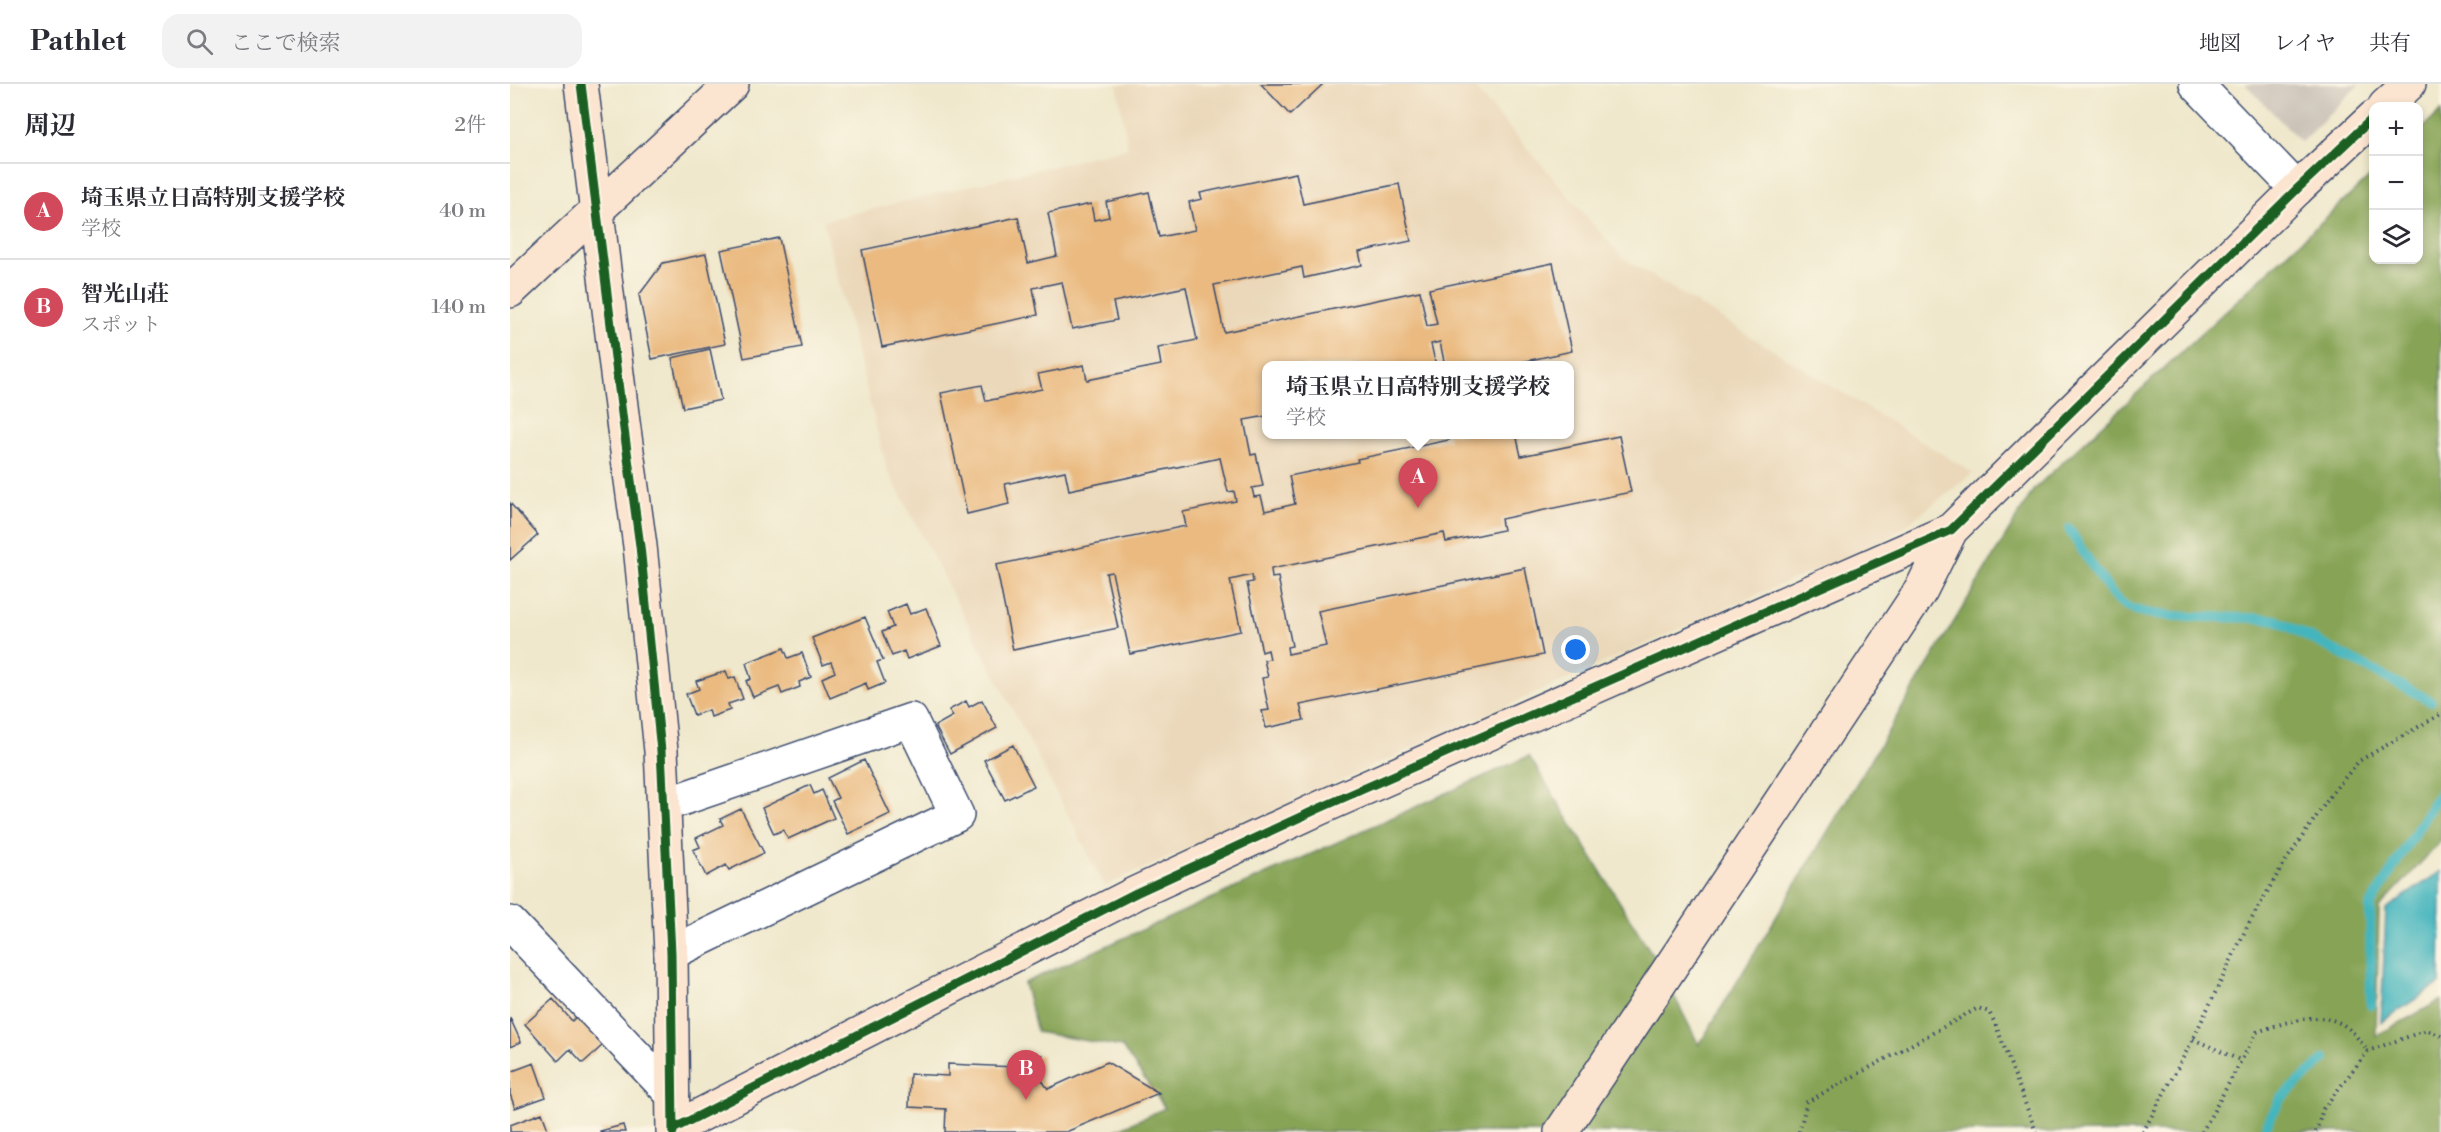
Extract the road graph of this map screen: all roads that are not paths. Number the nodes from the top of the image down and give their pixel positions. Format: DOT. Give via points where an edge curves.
graph roads {
  1 [pos="581,84"];
  2 [pos="732,84"];
  3 [pos="2196,84"];
  4 [pos="2409,84"];
  5 [pos="2389,102"];
  6 [pos="2369,121"];
  7 [pos="2297,189"];
  8 [pos="596,210"];
  9 [pos="510,291"];
  10 [pos="1951,530"];
  11 [pos="663,805"];
  12 [pos="510,923"];
  13 [pos="671,953"];
  14 [pos="672,1094"];
  15 [pos="673,1130"];
  16 [pos="1561,1132"];
  1 -- 8 [label="street"];
  2 -- 8 [label="street"];
  3 -- 7 [label="street"];
  4 -- 5 [label="street"];
  6 -- 7 [label="street"];
  7 -- 10 [label="street"];
  8 -- 9 [label="street"];
  8 -- 11 [label="street" via="640,546"];
  10 -- 15 [label="street" via="1136,893"];
  10 -- 16 [label="street" via="1921,590"];
  11 -- 13 [label="street"];
  11 -- 13 [label="street" via="911,720 957,815"];
  12 -- 14 [label="street"];
  13 -- 14 [label="street"];
  14 -- 15 [label="street"];
}
